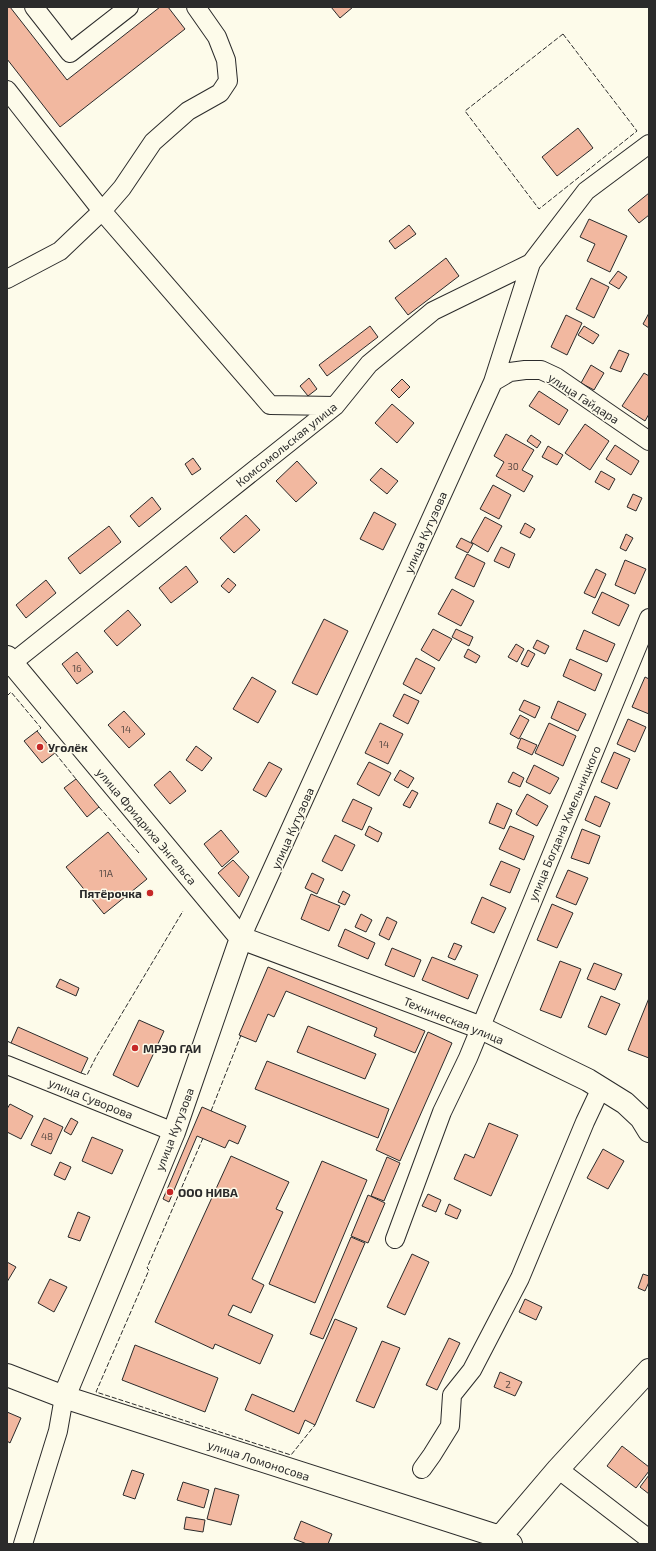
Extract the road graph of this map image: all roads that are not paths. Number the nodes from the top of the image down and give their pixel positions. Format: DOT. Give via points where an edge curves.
graph roads {
  1 [pos="34,7"];
  2 [pos="129,7"];
  3 [pos="196,7"];
  4 [pos="108,13"];
  5 [pos="7,90"];
  6 [pos="649,144"];
  7 [pos="102,211"];
  8 [pos="531,263"];
  9 [pos="7,279"];
  10 [pos="493,382"];
  11 [pos="335,406"];
  12 [pos="647,436"];
  13 [pos="649,618"];
  14 [pos="9,662"];
  15 [pos="242,938"];
  16 [pos="479,1028"];
  17 [pos="7,1065"];
  18 [pos="602,1088"];
  19 [pos="649,1131"];
  20 [pos="174,1132"];
  21 [pos="395,1238"];
  22 [pos="649,1370"];
  23 [pos="7,1375"];
  24 [pos="64,1397"];
  25 [pos="422,1469"];
  26 [pos="558,1469"];
  27 [pos="649,1540"];
  28 [pos="505,1541"];
  29 [pos="23,1544"];
  1 -- 4 [label="street" via="70,53"];
  2 -- 4 [label="street"];
  3 -- 7 [label="street" via="216,37 226,60 228,81 220,93 188,110 154,142 122,188"];
  5 -- 7 [label="street"];
  6 -- 8 [label="street, Комсомольская улица" via="586,191"];
  7 -- 9 [label="street" via="60,251"];
  7 -- 11 [label="street" via="270,405"];
  8 -- 10 [label="street, улица Кутузова"];
  8 -- 11 [label="street, Комсомольская улица" via="433,311 369,364"];
  10 -- 12 [label="street, улица Гайдара" via="510,372 541,370"];
  10 -- 15 [label="street, улица Кутузова"];
  11 -- 14 [label="street, Комсомольская улица"];
  13 -- 16 [label="street, улица Богдана Хмельницкого"];
  14 -- 15 [label="main road, улица Фридриха Энгельса"];
  15 -- 16 [label="main road, Техническая улица"];
  15 -- 20 [label="main road, улица Кутузова"];
  16 -- 18 [label="main road, Техническая улица"];
  16 -- 21 [label="street, улица Богдана Хмельницкого" via="468,1058 442,1112"];
  17 -- 20 [label="street, улица Суворова"];
  18 -- 19 [label="main road, Техническая улица" via="625,1103 641,1118"];
  18 -- 25 [label="street" via="585,1122 520,1278 472,1370 452,1394 450,1426"];
  20 -- 24 [label="main road, улица Кутузова"];
  22 -- 26 [label="main road"];
  23 -- 24 [label="main road, улица Ломоносова"];
  24 -- 28 [label="main road, улица Ломоносова"];
  24 -- 29 [label="street" via="58,1431"];
  26 -- 27 [label="street"];
  26 -- 28 [label="main road"];
}
